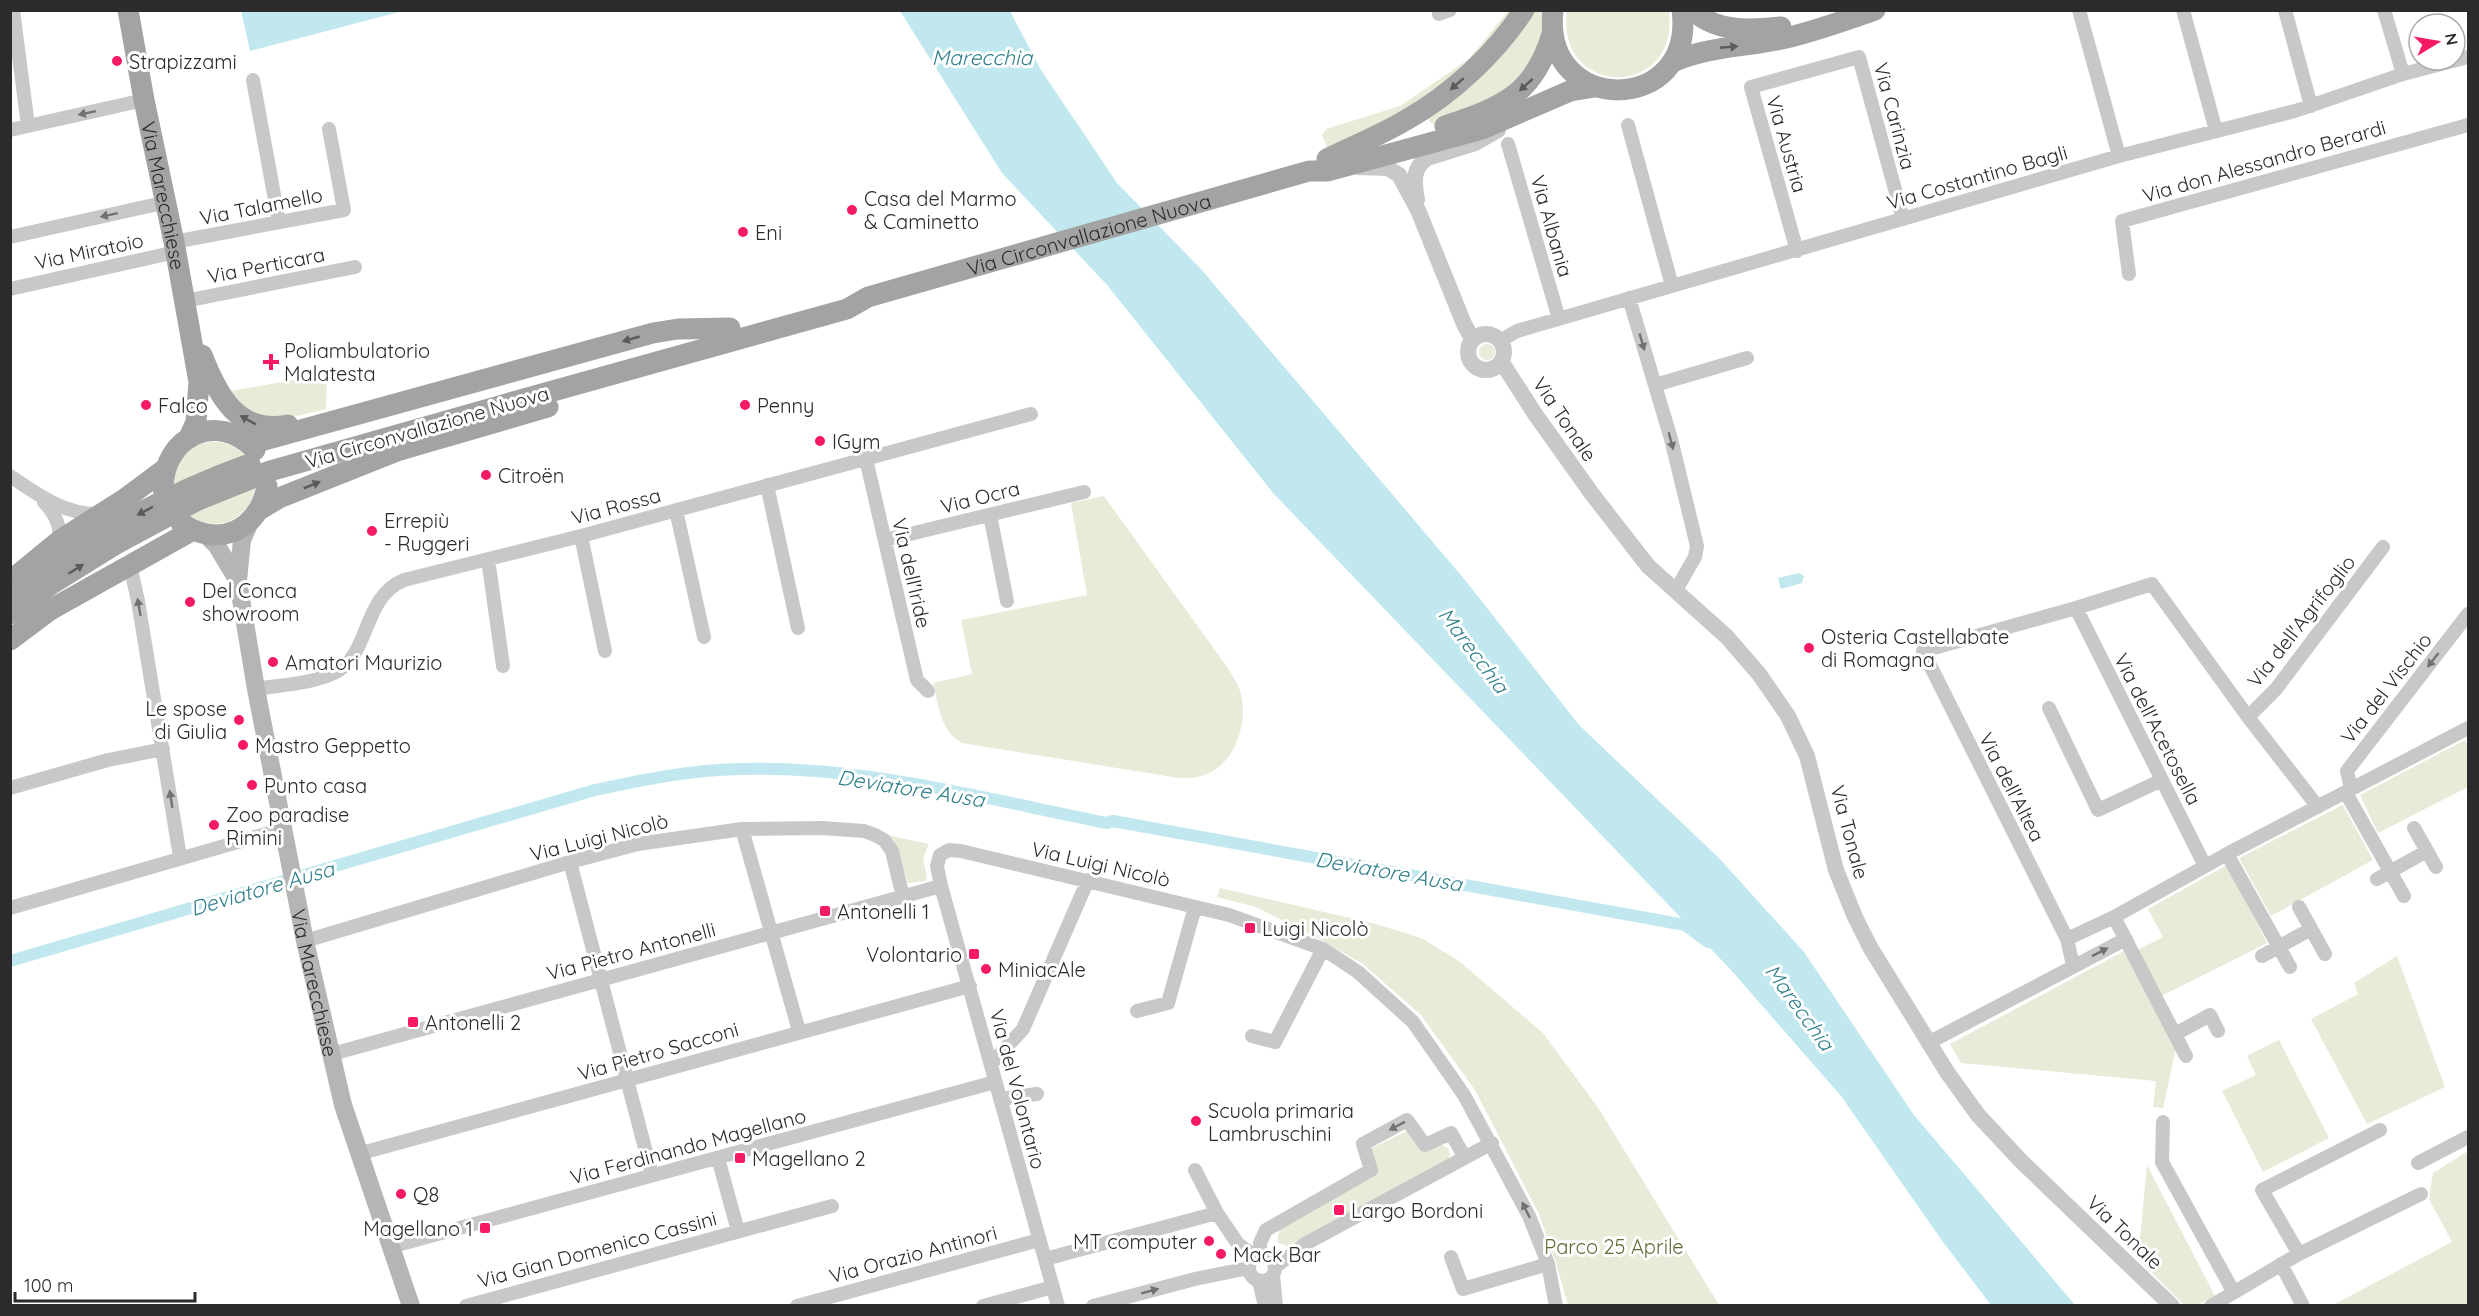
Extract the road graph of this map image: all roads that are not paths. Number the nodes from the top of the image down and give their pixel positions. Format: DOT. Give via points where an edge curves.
graph roads {
  1 [pos="13,10"];
  2 [pos="128,10"];
  3 [pos="1524,10"];
  4 [pos="1553,10"];
  5 [pos="1682,10"];
  6 [pos="1693,10"];
  7 [pos="1849,10"];
  8 [pos="1875,10"];
  9 [pos="2079,10"];
  10 [pos="2184,10"];
  11 [pos="2285,10"];
  12 [pos="2384,10"];
  13 [pos="1552,34"];
  14 [pos="14,43"];
  15 [pos="1859,57"];
  16 [pos="2469,57"];
  17 [pos="1673,62"];
  18 [pos="2403,74"];
  19 [pos="253,80"];
  20 [pos="1595,87"];
  21 [pos="144,100"];
  22 [pos="2311,106"];
  23 [pos="1512,116"];
  24 [pos="1629,125"];
  25 [pos="2469,125"];
  26 [pos="28,126"];
  27 [pos="329,129"];
  28 [pos="10,130"];
  29 [pos="2216,131"];
  30 [pos="1508,144"];
  31 [pos="2119,156"];
  32 [pos="1327,159"];
  33 [pos="1349,165"];
  34 [pos="1309,171"];
  35 [pos="166,202"];
  36 [pos="1418,210"];
  37 [pos="1903,219"];
  38 [pos="279,222"];
  39 [pos="10,237"];
  40 [pos="175,247"];
  41 [pos="1797,251"];
  42 [pos="355,267"];
  43 [pos="2129,274"];
  44 [pos="1672,286"];
  45 [pos="10,289"];
  46 [pos="1629,298"];
  47 [pos="187,309"];
  48 [pos="1559,319"];
  49 [pos="731,335"];
  50 [pos="1473,340"];
  51 [pos="1500,341"];
  52 [pos="1747,358"];
  53 [pos="1501,361"];
  54 [pos="199,382"];
  55 [pos="1655,385"];
  56 [pos="499,399"];
  57 [pos="407,402"];
  58 [pos="1030,414"];
  59 [pos="224,432"];
  60 [pos="189,438"];
  61 [pos="866,459"];
  62 [pos="11,479"];
  63 [pos="767,485"];
  64 [pos="267,486"];
  65 [pos="34,492"];
  66 [pos="1084,492"];
  67 [pos="676,510"];
  68 [pos="99,514"];
  69 [pos="990,515"];
  70 [pos="254,516"];
  71 [pos="192,528"];
  72 [pos="581,536"];
  73 [pos="60,540"];
  74 [pos="885,540"];
  75 [pos="2383,547"];
  76 [pos="488,559"];
  77 [pos="130,565"];
  78 [pos="10,581"];
  79 [pos="238,581"];
  80 [pos="1676,590"];
  81 [pos="10,596"];
  82 [pos="1007,601"];
  83 [pos="2076,609"];
  84 [pos="10,614"];
  85 [pos="2469,614"];
  86 [pos="798,628"];
  87 [pos="704,637"];
  88 [pos="10,640"];
  89 [pos="605,651"];
  90 [pos="1923,651"];
  91 [pos="503,666"];
  92 [pos="256,690"];
  93 [pos="928,691"];
  94 [pos="2049,708"];
  95 [pos="2248,717"];
  96 [pos="2468,730"];
  97 [pos="164,749"];
  98 [pos="2162,780"];
  99 [pos="10,788"];
  100 [pos="2349,791"];
  101 [pos="2318,807"];
  102 [pos="2414,828"];
  103 [pos="283,829"];
  104 [pos="742,829"];
  105 [pos="2427,851"];
  106 [pos="2227,854"];
  107 [pos="180,857"];
  108 [pos="570,862"];
  109 [pos="937,866"];
  110 [pos="2205,866"];
  111 [pos="2436,867"];
  112 [pos="2390,872"];
  113 [pos="2377,879"];
  114 [pos="1088,880"];
  115 [pos="941,886"];
  116 [pos="2404,896"];
  117 [pos="903,897"];
  118 [pos="1195,907"];
  119 [pos="2299,907"];
  120 [pos="10,908"];
  121 [pos="2114,917"];
  122 [pos="2311,929"];
  123 [pos="770,934"];
  124 [pos="2067,939"];
  125 [pos="2126,939"];
  126 [pos="304,941"];
  127 [pos="2279,947"];
  128 [pos="1323,949"];
  129 [pos="2325,954"];
  130 [pos="2262,956"];
  131 [pos="2073,965"];
  132 [pos="2290,967"];
  133 [pos="600,979"];
  134 [pos="970,986"];
  135 [pos="1137,1011"];
  136 [pos="799,1031"];
  137 [pos="2218,1031"];
  138 [pos="2175,1034"];
  139 [pos="1252,1036"];
  140 [pos="1928,1043"];
  141 [pos="332,1054"];
  142 [pos="2186,1056"];
  143 [pos="991,1064"];
  144 [pos="627,1081"];
  145 [pos="995,1082"];
  146 [pos="1036,1094"];
  147 [pos="1000,1099"];
  148 [pos="2163,1122"];
  149 [pos="2380,1130"];
  150 [pos="2469,1137"];
  151 [pos="1491,1143"];
  152 [pos="358,1154"];
  153 [pos="718,1158"];
  154 [pos="1465,1158"];
  155 [pos="2418,1163"];
  156 [pos="1195,1170"];
  157 [pos="652,1175"];
  158 [pos="2421,1194"];
  159 [pos="832,1206"];
  160 [pos="1217,1213"];
  161 [pos="738,1231"];
  162 [pos="1039,1240"];
  163 [pos="390,1247"];
  164 [pos="2299,1254"];
  165 [pos="1451,1257"];
  166 [pos="1045,1259"];
  167 [pos="1262,1263"];
  168 [pos="1548,1264"];
  169 [pos="2281,1264"];
  170 [pos="1053,1287"];
  171 [pos="2234,1291"];
  172 [pos="411,1305"];
  173 [pos="466,1305"];
  174 [pos="797,1305"];
  175 [pos="983,1305"];
  176 [pos="1058,1305"];
  177 [pos="1093,1305"];
  178 [pos="1265,1305"];
  179 [pos="1276,1305"];
  180 [pos="1556,1305"];
  181 [pos="2172,1305"];
  182 [pos="2211,1305"];
  183 [pos="2303,1305"];
  1 -- 14 [label="street"];
  2 -- 21 [label="main road, Via Marecchiese"];
  3 -- 32 [label="main road, one-way" via="1499,44 1443,96 1408,119"];
  4 -- 13 [label="main road"];
  5 -- 17 [label="main road" via="1681,45"];
  6 -- 7 [label="main road" via="1716,24 1746,30 1784,27"];
  17 -- 8 [label="main road, one-way" via="1714,48 1788,38"];
  9 -- 31 [label="street"];
  10 -- 29 [label="street"];
  11 -- 22 [label="street"];
  12 -- 18 [label="street"];
  13 -- 20 [label="main road" via="1564,63"];
  13 -- 32 [label="main road, Via Circonvallazione Nuova, one-way" via="1534,77 1498,105 1378,149"];
  14 -- 26 [label="street"];
  15 -- 37 [label="street, Via Carinzia"];
  15 -- 41 [label="street, Via Austria" via="1751,87"];
  16 -- 18 [label="street, Via Costantino Bagli"];
  17 -- 20 [label="main road" via="1656,79 1636,89"];
  18 -- 22 [label="street, Via Costantino Bagli"];
  19 -- 38 [label="street"];
  20 -- 23 [label="main road, Via Circonvallazione Nuova" via="1570,91"];
  21 -- 26 [label="street, one-way"];
  21 -- 35 [label="main road, Via Marecchiese"];
  22 -- 29 [label="street, Via Costantino Bagli"];
  23 -- 33 [label="main road, Via Circonvallazione Nuova" via="1482,129"];
  23 -- 36 [label="street" via="1497,131 1475,143 1421,162 1414,177"];
  24 -- 44 [label="street"];
  25 -- 43 [label="street, Via don Alessandro Berardi" via="2122,221"];
  26 -- 28 [label="street"];
  27 -- 38 [label="street, Via Talamello" via="344,210"];
  29 -- 31 [label="street, Via Costantino Bagli"];
  30 -- 48 [label="street, Via Albania"];
  31 -- 37 [label="street, Via Costantino Bagli"];
  32 -- 34 [label="main road, Via Circonvallazione Nuova"];
  33 -- 34 [label="main road, Via Circonvallazione Nuova"];
  33 -- 36 [label="street" via="1394,171 1400,175"];
  34 -- 49 [label="main road, Via Circonvallazione Nuova" via="868,297 847,309"];
  35 -- 39 [label="street, one-way"];
  35 -- 40 [label="main road, Via Marecchiese"];
  36 -- 50 [label="street"];
  37 -- 41 [label="street, Via Costantino Bagli"];
  38 -- 40 [label="street, Via Talamello"];
  40 -- 45 [label="street, Via Miratoio"];
  40 -- 47 [label="main road, Via Marecchiese"];
  41 -- 44 [label="street, Via Costantino Bagli"];
  42 -- 47 [label="street, Via Perticara"];
  44 -- 46 [label="street, Via Costantino Bagli"];
  46 -- 48 [label="street, Via Costantino Bagli"];
  46 -- 55 [label="street, one-way"];
  47 -- 54 [label="main road, Via Marecchiese"];
  57 -- 47 [label="main road, one-way" via="279,427 252,424 237,414 220,393"];
  48 -- 51 [label="street, Via Costantino Bagli" via="1517,331"];
  49 -- 56 [label="main road, Via Circonvallazione Nuova"];
  49 -- 57 [label="main road, one-way" via="678,328 653,333"];
  70 -- 49 [label="main road, one-way" via="279,498 397,451 687,369 713,356"];
  50 -- 51 [label="street" via="1487,334"];
  50 -- 53 [label="street" via="1468,355 1473,365 1488,370"];
  51 -- 53 [label="street"];
  52 -- 55 [label="street"];
  53 -- 80 [label="street, Via Tonale" via="1592,494 1648,566"];
  54 -- 59 [label="main road, Via Marecchiese"];
  54 -- 60 [label="main road, Via Marecchiese" via="196,422"];
  55 -- 80 [label="street, one-way" via="1697,546"];
  56 -- 81 [label="main road, Via Circonvallazione Nuova, one-way, bridge" via="298,449 193,486 110,529"];
  84 -- 56 [label="main road, Via Circonvallazione Nuova, one-way, bridge" via="116,544 198,500 270,471"];
  57 -- 59 [label="main road" via="253,447"];
  58 -- 61 [label="street, Via Rossa"];
  59 -- 60 [label="main road" via="204,432"];
  60 -- 68 [label="main road" via="174,451 164,479"];
  61 -- 63 [label="street, Via Rossa"];
  61 -- 74 [label="street, Via dell'Iride"];
  62 -- 65 [label="street"];
  63 -- 67 [label="street, Via Rossa"];
  63 -- 86 [label="street"];
  64 -- 70 [label="main road"];
  65 -- 68 [label="street" via="59,507 80,514"];
  65 -- 73 [label="street" via="54,512"];
  66 -- 69 [label="street, Via Ocra"];
  67 -- 72 [label="street, Via Rossa"];
  67 -- 87 [label="street"];
  68 -- 73 [label="main road"];
  69 -- 74 [label="street, Via Ocra"];
  69 -- 82 [label="street"];
  70 -- 71 [label="main road" via="239,530 228,533"];
  70 -- 79 [label="main road, Via Marecchiese" via="242,540"];
  71 -- 77 [label="main road"];
  71 -- 79 [label="main road, Via Marecchiese" via="217,546"];
  72 -- 76 [label="street, Via Rossa"];
  72 -- 89 [label="street"];
  73 -- 78 [label="main road"];
  74 -- 93 [label="street, Via dell'Iride" via="917,680"];
  75 -- 95 [label="street, Via dell'Agrifoglio" via="2276,689"];
  76 -- 91 [label="street"];
  76 -- 92 [label="street, Via Rossa" via="393,585 377,603 347,664 335,673"];
  77 -- 88 [label="main road" via="50,610"];
  97 -- 77 [label="street, one-way"];
  79 -- 92 [label="main road, Via Marecchiese"];
  80 -- 140 [label="street, Via Tonale" via="1759,674 1788,716 1807,756 1836,870 1855,917"];
  83 -- 90 [label="street, Via dell'Agrifoglio"];
  83 -- 95 [label="street, Via dell'Agrifoglio" via="2152,584"];
  83 -- 98 [label="street, Via dell'Acetosella"];
  85 -- 100 [label="street, Via del Vischio, one-way" via="2347,771"];
  90 -- 124 [label="street, Via dell'Altea"];
  92 -- 103 [label="main road, Via Marecchiese"];
  94 -- 98 [label="street" via="2098,810"];
  95 -- 101 [label="street, Via dell'Agrifoglio"];
  96 -- 100 [label="street"];
  97 -- 99 [label="street" via="108,760"];
  107 -- 97 [label="street, one-way"];
  98 -- 110 [label="street, Via dell'Acetosella"];
  100 -- 101 [label="street"];
  100 -- 112 [label="street"];
  101 -- 106 [label="street"];
  102 -- 105 [label="street"];
  103 -- 107 [label="street"];
  103 -- 126 [label="main road, Via Marecchiese"];
  104 -- 108 [label="street, Via Luigi Nicolò" via="638,843"];
  104 -- 117 [label="street, Via Luigi Nicolò" via="822,828 875,835 892,851"];
  104 -- 123 [label="street"];
  105 -- 111 [label="street"];
  105 -- 112 [label="street"];
  106 -- 110 [label="street"];
  106 -- 127 [label="street"];
  107 -- 120 [label="street"];
  108 -- 126 [label="street, Via Luigi Nicolò"];
  108 -- 133 [label="street"];
  109 -- 114 [label="street, Via Luigi Nicolò" via="940,855 949,850 961,851"];
  109 -- 115 [label="street, Via del Volontario"];
  110 -- 121 [label="street"];
  112 -- 113 [label="street"];
  112 -- 116 [label="street"];
  114 -- 118 [label="street, Via Luigi Nicolò"];
  114 -- 143 [label="street" via="1023,1029"];
  115 -- 117 [label="street, Via Pietro Antonelli"];
  115 -- 134 [label="street, Via del Volontario"];
  117 -- 123 [label="street, Via Pietro Antonelli"];
  118 -- 128 [label="street, Via Luigi Nicolò" via="1239,918"];
  118 -- 135 [label="street" via="1168,1003"];
  119 -- 122 [label="street"];
  121 -- 124 [label="street"];
  121 -- 125 [label="street"];
  122 -- 127 [label="street"];
  122 -- 129 [label="street"];
  123 -- 133 [label="street, Via Pietro Antonelli"];
  123 -- 136 [label="street"];
  124 -- 131 [label="street, Via dell'Altea"];
  131 -- 125 [label="street, one-way"];
  125 -- 138 [label="street"];
  126 -- 141 [label="main road, Via Marecchiese"];
  127 -- 130 [label="street"];
  127 -- 132 [label="street"];
  128 -- 139 [label="street" via="1275,1042"];
  128 -- 151 [label="street, Via Luigi Nicolò" via="1358,972 1413,1022 1464,1095"];
  131 -- 140 [label="street"];
  133 -- 141 [label="street, Via Pietro Antonelli"];
  133 -- 144 [label="street"];
  134 -- 136 [label="street, Via Pietro Sacconi"];
  134 -- 143 [label="street, Via del Volontario"];
  136 -- 144 [label="street, Via Pietro Sacconi"];
  137 -- 138 [label="street" via="2210,1016"];
  138 -- 142 [label="street"];
  140 -- 181 [label="street, Via Tonale" via="1978,1115"];
  141 -- 152 [label="main road, Via Marecchiese"];
  143 -- 145 [label="street, Via del Volontario"];
  144 -- 152 [label="street, Via Pietro Sacconi"];
  144 -- 157 [label="street"];
  145 -- 147 [label="street, Via del Volontario"];
  145 -- 153 [label="street, Via Ferdinando Magellano"];
  146 -- 147 [label="street"];
  147 -- 162 [label="street, Via del Volontario"];
  148 -- 171 [label="street" via="2162,1162"];
  149 -- 164 [label="street" via="2262,1190"];
  150 -- 155 [label="street"];
  151 -- 154 [label="street"];
  168 -- 151 [label="street, Via Luigi Nicolò, one-way" via="1529,1216"];
  152 -- 163 [label="main road, Via Marecchiese"];
  153 -- 157 [label="street, Via Ferdinando Magellano"];
  153 -- 161 [label="street, Via Gian Domenico Cassini"];
  154 -- 167 [label="street"];
  154 -- 167 [label="street, one-way" via="1451,1133 1425,1145 1407,1120 1363,1144 1371,1170 1266,1230 1260,1242"];
  156 -- 160 [label="street"];
  157 -- 163 [label="street, Via Ferdinando Magellano"];
  158 -- 164 [label="street"];
  159 -- 161 [label="street, Via Gian Domenico Cassini"];
  160 -- 166 [label="street"];
  160 -- 167 [label="street" via="1238,1244"];
  161 -- 173 [label="street, Via Gian Domenico Cassini"];
  162 -- 166 [label="street, Via del Volontario"];
  162 -- 174 [label="street, Via Orazio Antinori"];
  163 -- 172 [label="main road, Via Marecchiese"];
  164 -- 169 [label="street"];
  165 -- 168 [label="street" via="1463,1288"];
  166 -- 170 [label="street, Via del Volontario"];
  177 -- 167 [label="street, one-way"];
  167 -- 178 [label="street" via="1252,1276 1259,1281"];
  167 -- 179 [label="street"];
  168 -- 180 [label="street, Via Luigi Nicolò"];
  169 -- 171 [label="street"];
  169 -- 183 [label="street"];
  170 -- 175 [label="street"];
  170 -- 176 [label="street, Via del Volontario"];
  171 -- 182 [label="street"];
}
